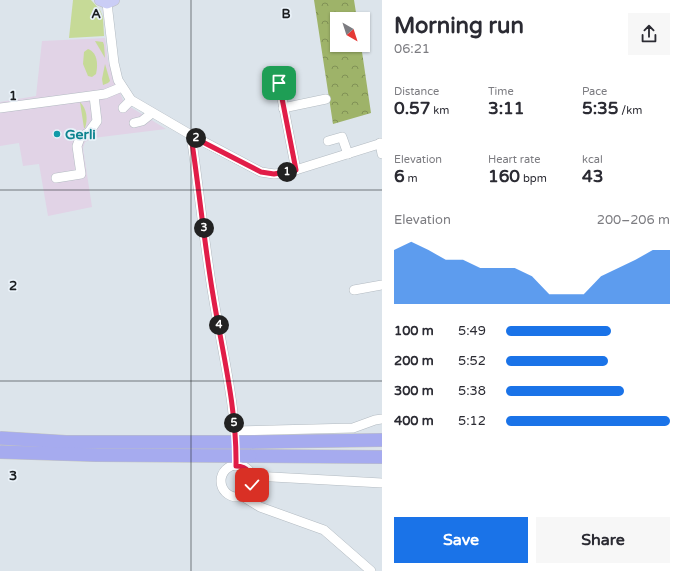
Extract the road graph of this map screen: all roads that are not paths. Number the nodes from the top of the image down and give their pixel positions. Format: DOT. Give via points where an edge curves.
graph roads {
  1 [pos="107,1"];
  2 [pos="279,83"];
  3 [pos="122,87"];
  4 [pos="94,96"];
  5 [pos="326,99"];
  6 [pos="131,100"];
  7 [pos="0,108"];
  8 [pos="123,108"];
  9 [pos="283,108"];
  10 [pos="152,113"];
  11 [pos="134,122"];
  12 [pos="191,136"];
  13 [pos="328,141"];
  14 [pos="381,143"];
  15 [pos="348,154"];
  16 [pos="382,154"];
  17 [pos="296,170"];
  18 [pos="56,178"];
  19 [pos="382,285"];
  20 [pos="354,290"];
  21 [pos="382,419"];
  22 [pos="236,431"];
  23 [pos="0,438"];
  24 [pos="382,440"];
  25 [pos="0,452"];
  26 [pos="382,457"];
  27 [pos="236,466"];
  28 [pos="252,476"];
  29 [pos="382,483"];
  30 [pos="242,496"];
  31 [pos="371,571"];
  1 -- 3 [label="street" via="114,63"];
  2 -- 9 [label="street"];
  3 -- 4 [label="street"];
  3 -- 6 [label="street"];
  4 -- 7 [label="street"];
  4 -- 18 [label="street" via="97,121 89,132 80,138 77,146 81,174"];
  5 -- 9 [label="street"];
  6 -- 8 [label="street"];
  6 -- 10 [label="street"];
  9 -- 17 [label="street"];
  10 -- 11 [label="street" via="142,121"];
  10 -- 12 [label="street"];
  12 -- 17 [label="street" via="261,172 274,174"];
  12 -- 22 [label="street" via="213,294"];
  13 -- 15 [label="street" via="342,137"];
  14 -- 15 [label="street"];
  14 -- 16 [label="street"];
  15 -- 17 [label="street"];
  19 -- 20 [label="street"];
  21 -- 22 [label="street" via="353,428"];
  22 -- 27 [label="street"];
  23 -- 24 [label="highway, bridge" via="66,442"];
  25 -- 26 [label="highway, bridge"];
  27 -- 28 [label="street" via="245,468"];
  27 -- 30 [label="street" via="225,470 221,485 227,494"];
  28 -- 29 [label="street"];
  28 -- 30 [label="street" via="250,490"];
  30 -- 31 [label="street" via="260,507 324,530"];
}
